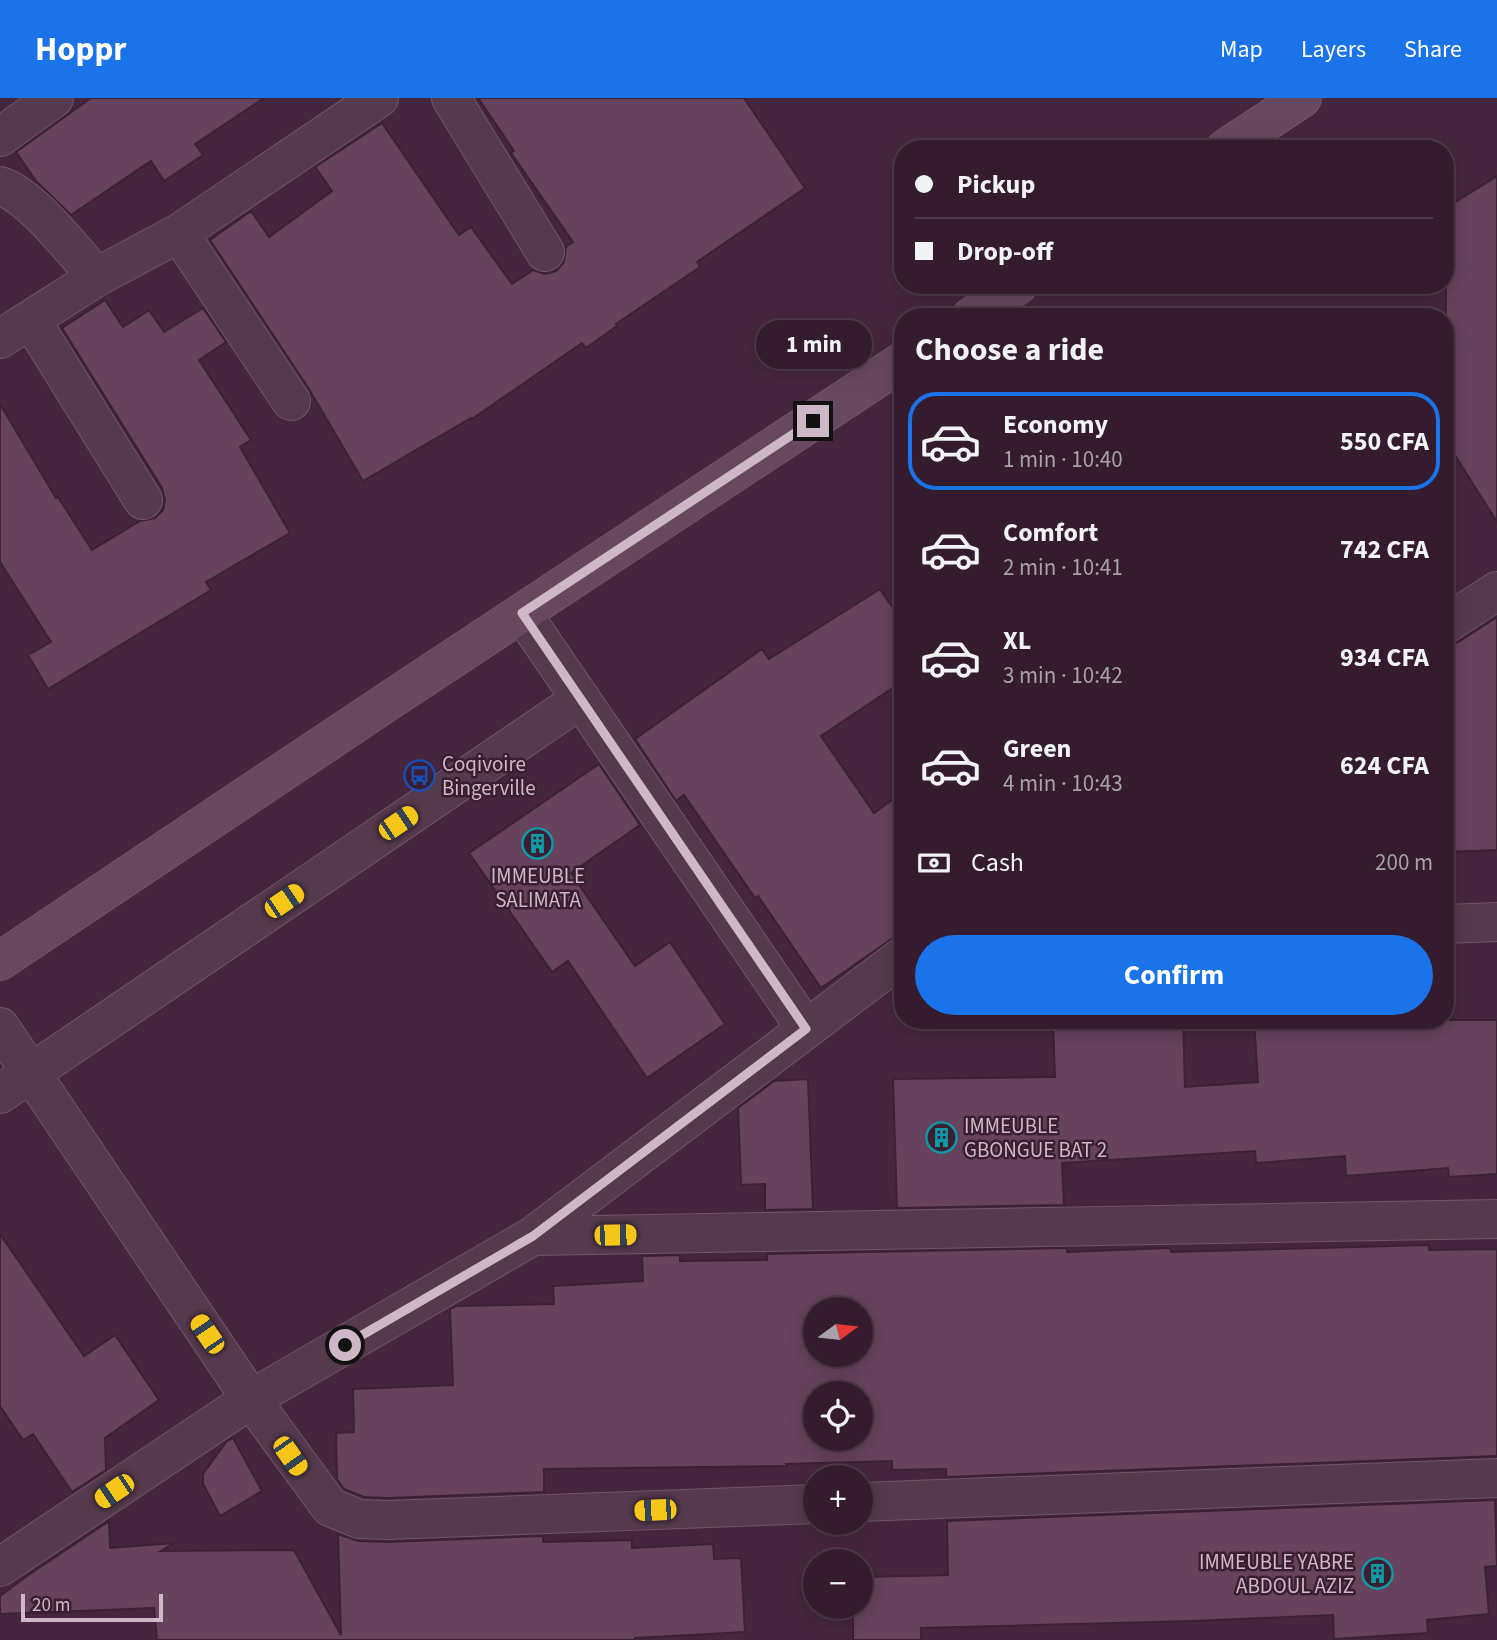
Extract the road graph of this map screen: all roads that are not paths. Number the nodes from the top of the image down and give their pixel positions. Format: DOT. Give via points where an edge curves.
graph roads {
  1 [pos="54,98"];
  2 [pos="379,98"];
  3 [pos="451,98"];
  4 [pos="1302,98"];
  5 [pos="0,137"];
  6 [pos="1239,140"];
  7 [pos="0,186"];
  8 [pos="179,233"];
  9 [pos="545,253"];
  10 [pos="97,277"];
  11 [pos="1005,294"];
  12 [pos="984,308"];
  13 [pos="15,330"];
  14 [pos="894,367"];
  15 [pos="291,401"];
  16 [pos="144,500"];
  17 [pos="1497,591"];
  18 [pos="522,613"];
  19 [pos="1454,619"];
  20 [pos="581,699"];
  21 [pos="1497,922"];
  22 [pos="1454,924"];
  23 [pos="0,961"];
  24 [pos="894,963"];
  25 [pos="0,1027"];
  26 [pos="806,1029"];
  27 [pos="32,1073"];
  28 [pos="0,1094"];
  29 [pos="1497,1219"];
  30 [pos="533,1236"];
  31 [pos="251,1399"];
  32 [pos="1497,1478"];
  33 [pos="873,1502"];
  34 [pos="803,1504"];
  35 [pos="0,1567"];
  1 -- 5 [label="street"];
  2 -- 8 [label="street"];
  3 -- 9 [label="street"];
  4 -- 6 [label="main road"];
  7 -- 10 [label="street" via="29,203"];
  8 -- 10 [label="street"];
  8 -- 15 [label="street"];
  10 -- 13 [label="street"];
  11 -- 12 [label="main road"];
  13 -- 16 [label="street"];
  14 -- 18 [label="main road"];
  17 -- 19 [label="street"];
  18 -- 20 [label="street"];
  18 -- 23 [label="main road"];
  20 -- 26 [label="street"];
  20 -- 27 [label="street"];
  21 -- 22 [label="street"];
  24 -- 26 [label="street"];
  25 -- 27 [label="street"];
  26 -- 30 [label="street"];
  27 -- 28 [label="street"];
  27 -- 31 [label="street"];
  29 -- 30 [label="street"];
  30 -- 31 [label="street"];
  31 -- 34 [label="street" via="330,1507 359,1519"];
  31 -- 35 [label="street"];
  32 -- 33 [label="street"];
}
